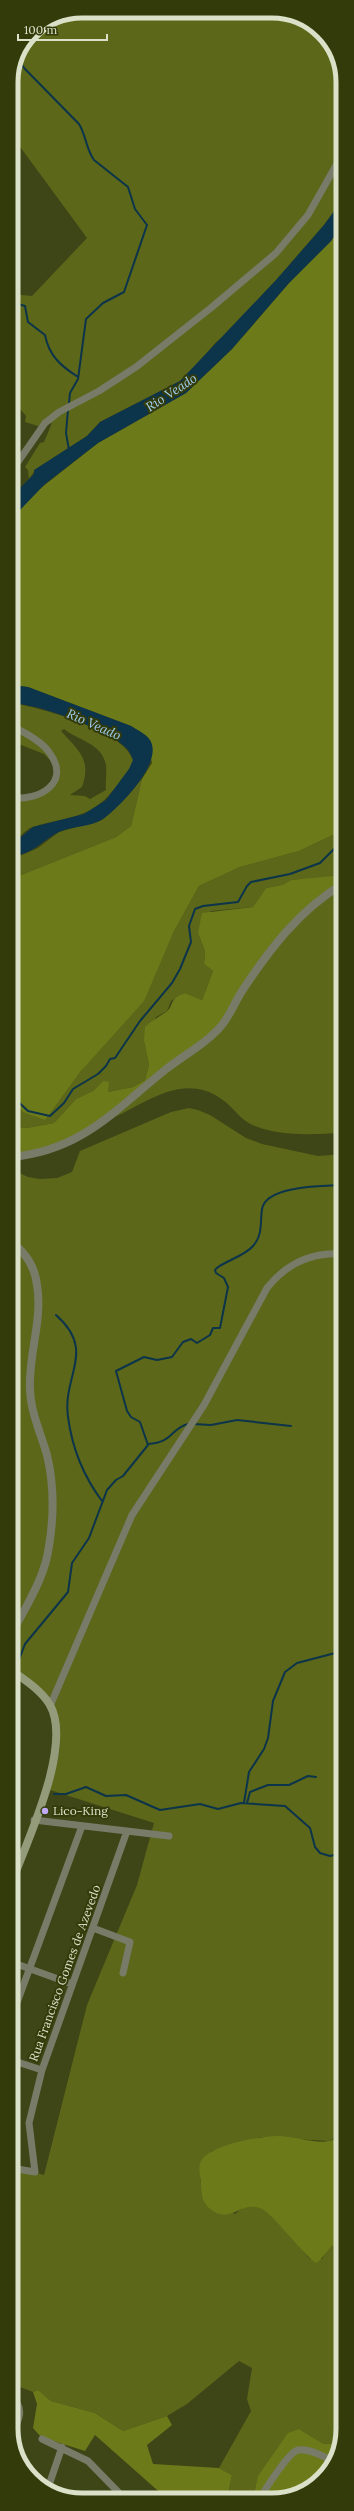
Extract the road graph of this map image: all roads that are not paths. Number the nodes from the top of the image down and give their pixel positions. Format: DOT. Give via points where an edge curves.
graph roads {
  1 [pos="336,167"];
  2 [pos="18,462"];
  3 [pos="18,731"];
  4 [pos="18,798"];
  5 [pos="336,889"];
  6 [pos="18,1156"];
  7 [pos="18,1249"];
  8 [pos="336,1254"];
  9 [pos="18,1622"];
  10 [pos="18,1675"];
  11 [pos="50,1706"];
  12 [pos="34,1820"];
  13 [pos="82,1826"];
  14 [pos="127,1831"];
  15 [pos="169,1836"];
  16 [pos="18,1865"];
  17 [pos="93,1928"];
  18 [pos="18,1965"];
  19 [pos="30,1969"];
  20 [pos="123,1973"];
  21 [pos="72,1984"];
  22 [pos="18,2001"];
  23 [pos="18,2062"];
  24 [pos="42,2070"];
  25 [pos="18,2169"];
  26 [pos="18,2403"];
  27 [pos="18,2423"];
  28 [pos="42,2439"];
  29 [pos="62,2447"];
  30 [pos="328,2459"];
  31 [pos="49,2484"];
  32 [pos="119,2493"];
  33 [pos="264,2493"];
  1 -- 2 [label="street" via="321,196 276,253 136,367 99,391 59,412 45,423"];
  3 -- 4 [label="street" via="46,749 53,758 56,770 53,783 43,793 34,797"];
  5 -- 6 [label="street" via="292,925 265,958 214,1033 88,1133 47,1150"];
  7 -- 9 [label="street" via="30,1262 37,1285 38,1313 29,1376 30,1392 50,1471 52,1516 43,1574"];
  8 -- 11 [label="street" via="297,1262 278,1275 267,1288 204,1405 132,1515"];
  10 -- 11 [label="main road" via="37,1690"];
  11 -- 12 [label="main road" via="56,1726 57,1749"];
  12 -- 13 [label="street"];
  12 -- 16 [label="main road"];
  13 -- 14 [label="street"];
  13 -- 19 [label="street"];
  14 -- 15 [label="street"];
  14 -- 17 [label="street, Rua Francisco Gomes de Azevedo"];
  17 -- 20 [label="street" via="130,1942"];
  17 -- 21 [label="street, Rua Francisco Gomes de Azevedo"];
  18 -- 19 [label="street"];
  19 -- 21 [label="street"];
  19 -- 22 [label="street"];
  21 -- 24 [label="street, Rua Francisco Gomes de Azevedo"];
  23 -- 24 [label="street"];
  24 -- 25 [label="street, Rua Francisco Gomes de Azevedo" via="29,2123 35,2172"];
  26 -- 27 [label="street" via="21,2412"];
  28 -- 29 [label="street"];
  29 -- 31 [label="street"];
  29 -- 32 [label="street" via="88,2461"];
  30 -- 33 [label="street" via="303,2450 294,2452"];
}
